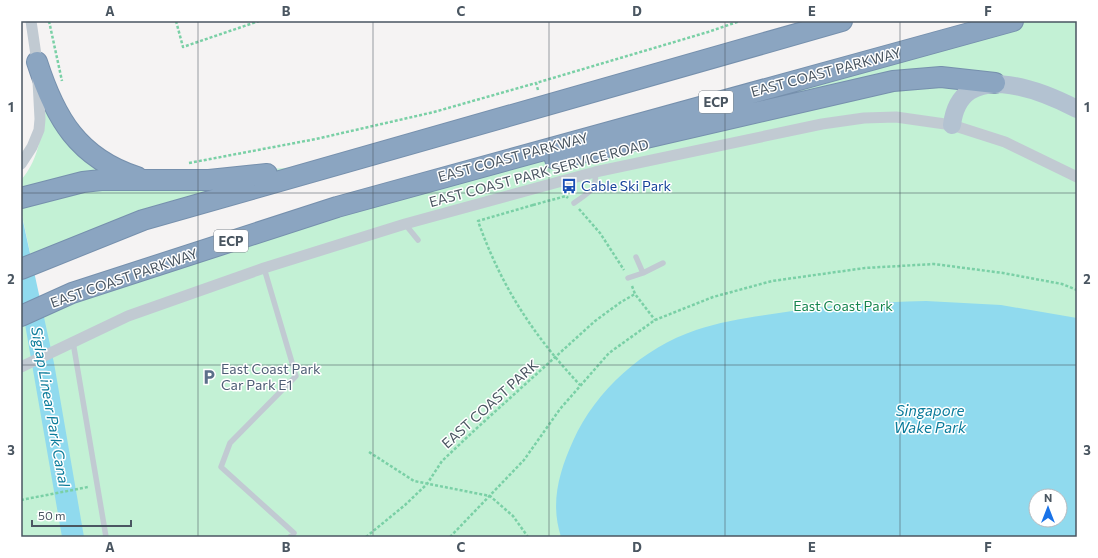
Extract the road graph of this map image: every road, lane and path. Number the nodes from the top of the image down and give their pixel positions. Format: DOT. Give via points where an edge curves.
graph roads {
  1 [pos="31,21"];
  2 [pos="49,21"];
  3 [pos="176,21"];
  4 [pos="259,21"];
  5 [pos="740,21"];
  6 [pos="1013,21"];
  7 [pos="832,23"];
  8 [pos="37,62"];
  9 [pos="536,83"];
  10 [pos="995,83"];
  11 [pos="64,86"];
  12 [pos="538,91"];
  13 [pos="1077,109"];
  14 [pos="952,125"];
  15 [pos="186,163"];
  16 [pos="21,164"];
  17 [pos="320,168"];
  18 [pos="595,172"];
  19 [pos="1077,176"];
  20 [pos="148,180"];
  21 [pos="419,183"];
  22 [pos="25,197"];
  23 [pos="531,199"];
  24 [pos="574,204"];
  25 [pos="533,205"];
  26 [pos="405,224"];
  27 [pos="418,240"];
  28 [pos="636,257"];
  29 [pos="662,263"];
  30 [pos="29,266"];
  31 [pos="264,268"];
  32 [pos="643,273"];
  33 [pos="628,278"];
  34 [pos="1077,290"];
  35 [pos="636,294"];
  36 [pos="21,316"];
  37 [pos="655,320"];
  38 [pos="73,342"];
  39 [pos="555,359"];
  40 [pos="25,365"];
  41 [pos="580,385"];
  42 [pos="369,452"];
  43 [pos="427,484"];
  44 [pos="78,488"];
  45 [pos="490,496"];
  46 [pos="21,500"];
  47 [pos="106,537"];
  48 [pos="290,537"];
  49 [pos="366,537"];
  50 [pos="450,537"];
  51 [pos="528,537"];
  1 -- 8 [label="street"];
  2 -- 11 [label="path"];
  3 -- 4 [label="path" via="183,47"];
  5 -- 9 [label="path"];
  6 -- 21 [label="highway, EAST COAST PARKWAY / ECP"];
  7 -- 17 [label="highway"];
  8 -- 16 [label="street" via="39,130"];
  8 -- 20 [label="highway" via="46,91 71,134 89,153 125,173"];
  9 -- 12 [label="path"];
  9 -- 15 [label="path" via="434,112 316,139"];
  10 -- 13 [label="main road" via="1046,96"];
  10 -- 14 [label="main road" via="979,86 965,93 956,107"];
  10 -- 21 [label="highway" via="941,77 893,81 544,162"];
  14 -- 18 [label="street, EAST COAST PARK SERVICE ROAD" via="896,117 843,120"];
  14 -- 19 [label="street, EAST COAST PARK SERVICE ROAD" via="1005,142"];
  17 -- 20 [label="highway" via="209,180"];
  17 -- 30 [label="highway" via="143,220"];
  18 -- 24 [label="lane" via="594,187"];
  18 -- 26 [label="street, EAST COAST PARK SERVICE ROAD"];
  20 -- 22 [label="highway" via="95,181"];
  21 -- 36 [label="highway, EAST COAST PARKWAY / ECP" via="337,206 72,294"];
  23 -- 25 [label="path"];
  24 -- 25 [label="path" via="566,196"];
  24 -- 33 [label="path" via="600,233"];
  25 -- 39 [label="path" via="478,221 500,275 517,305"];
  26 -- 27 [label="lane"];
  26 -- 31 [label="street, EAST COAST PARK SERVICE ROAD"];
  28 -- 32 [label="lane"];
  29 -- 32 [label="lane"];
  31 -- 38 [label="street, EAST COAST PARK SERVICE ROAD" via="128,316"];
  31 -- 48 [label="lane" via="296,376 230,443 221,467 294,532"];
  32 -- 33 [label="lane"];
  33 -- 35 [label="path"];
  34 -- 37 [label="path" via="1062,284 934,264 865,268 772,282 713,297"];
  35 -- 37 [label="path"];
  35 -- 39 [label="path, EAST COAST PARK" via="600,316"];
  37 -- 41 [label="path" via="609,353"];
  38 -- 40 [label="street, EAST COAST PARK SERVICE ROAD"];
  38 -- 47 [label="lane"];
  39 -- 41 [label="path"];
  39 -- 43 [label="path, EAST COAST PARK" via="442,461"];
  41 -- 45 [label="path" via="524,460"];
  42 -- 43 [label="path" via="414,481"];
  43 -- 45 [label="path"];
  43 -- 49 [label="path, EAST COAST PARK"];
  44 -- 46 [label="path"];
  45 -- 50 [label="path"];
  45 -- 51 [label="path" via="513,516"];
}
